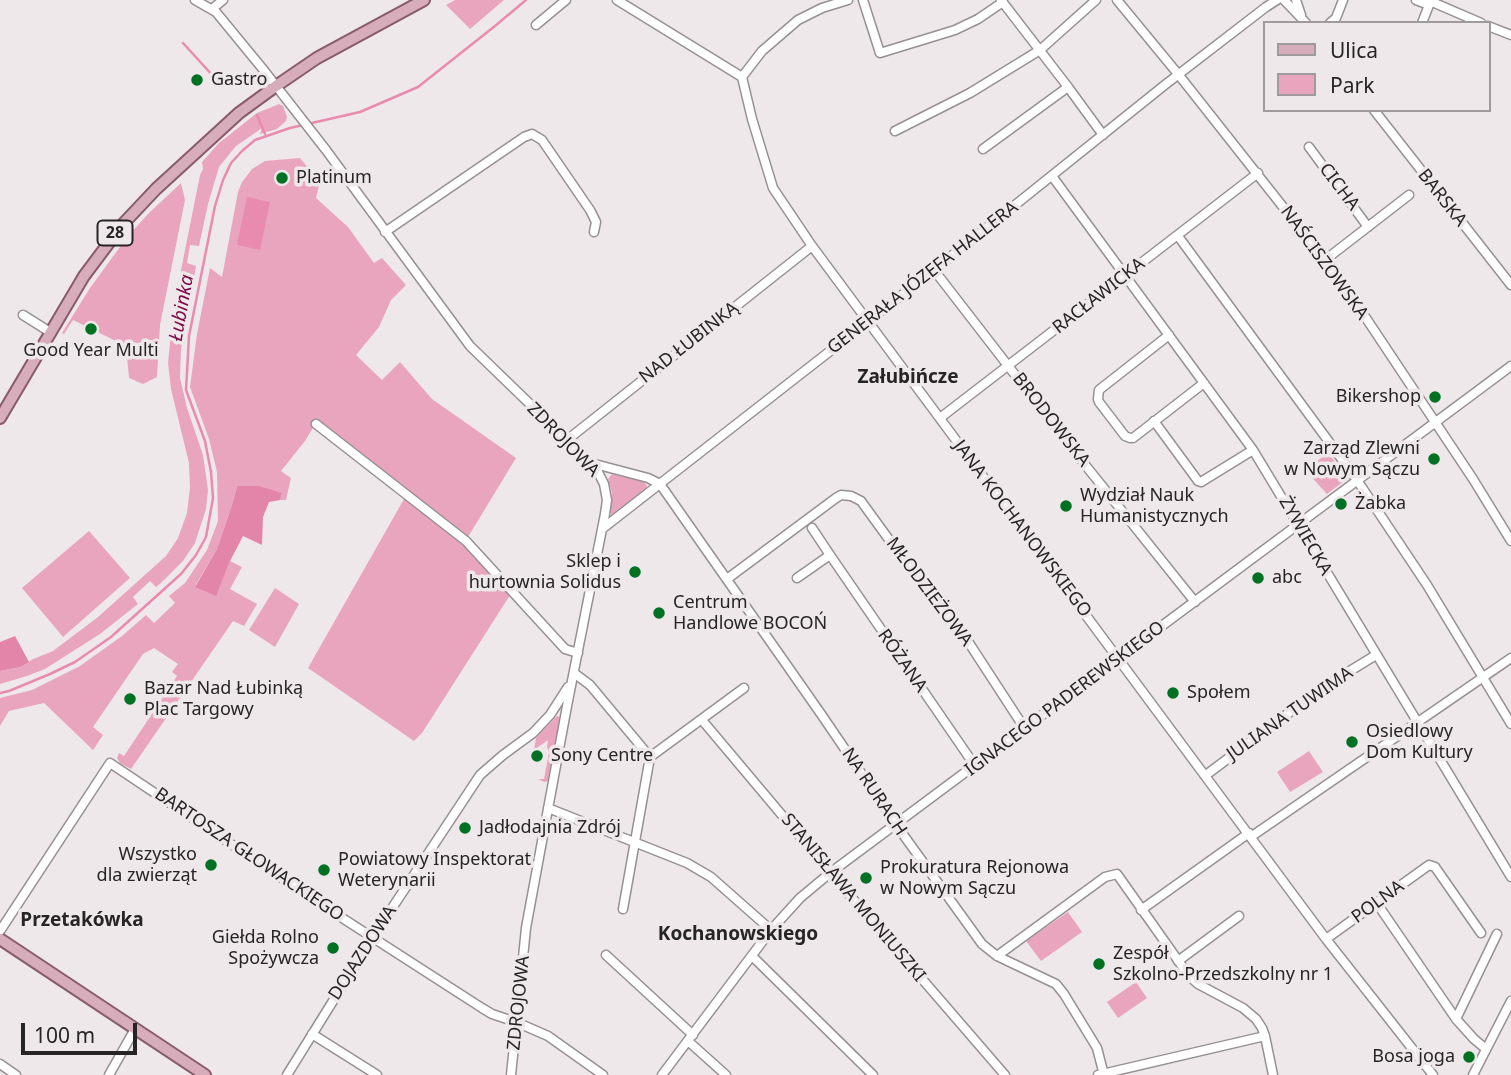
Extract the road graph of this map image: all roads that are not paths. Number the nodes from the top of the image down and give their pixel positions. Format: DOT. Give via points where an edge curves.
graph roads {
  1 [pos="195,0"];
  2 [pos="223,0"];
  3 [pos="424,0"];
  4 [pos="566,0"];
  5 [pos="617,0"];
  6 [pos="848,0"];
  7 [pos="863,0"];
  8 [pos="1096,0"];
  9 [pos="1116,0"];
  10 [pos="1266,0"];
  11 [pos="1282,0"];
  12 [pos="1296,0"];
  13 [pos="1343,0"];
  14 [pos="1416,0"];
  15 [pos="1002,1"];
  16 [pos="1430,2"];
  17 [pos="212,9"];
  18 [pos="1304,20"];
  19 [pos="1332,21"];
  20 [pos="1423,21"];
  21 [pos="1476,21"];
  22 [pos="1242,24"];
  23 [pos="536,25"];
  24 [pos="1490,27"];
  25 [pos="1511,35"];
  26 [pos="1040,50"];
  27 [pos="1178,74"];
  28 [pos="742,77"];
  29 [pos="276,86"];
  30 [pos="1069,87"];
  31 [pos="1376,112"];
  32 [pos="895,131"];
  33 [pos="1103,135"];
  34 [pos="1309,147"];
  35 [pos="983,149"];
  36 [pos="1258,173"];
  37 [pos="1052,176"];
  38 [pos="1409,195"];
  39 [pos="1368,227"];
  40 [pos="385,232"];
  41 [pos="594,232"];
  42 [pos="1178,236"];
  43 [pos="812,246"];
  44 [pos="1325,260"];
  45 [pos="934,270"];
  46 [pos="1125,276"];
  47 [pos="1511,285"];
  48 [pos="23,314"];
  49 [pos="868,322"];
  50 [pos="50,331"];
  51 [pos="1169,335"];
  52 [pos="1009,366"];
  53 [pos="1511,366"];
  54 [pos="1204,383"];
  55 [pos="0,418"];
  56 [pos="940,418"];
  57 [pos="1154,421"];
  58 [pos="1436,423"];
  59 [pos="316,424"];
  60 [pos="567,440"];
  61 [pos="1254,450"];
  62 [pos="591,463"];
  63 [pos="1357,480"];
  64 [pos="660,484"];
  65 [pos="1299,524"];
  66 [pos="812,528"];
  67 [pos="602,529"];
  68 [pos="1511,541"];
  69 [pos="830,555"];
  70 [pos="797,578"];
  71 [pos="727,579"];
  72 [pos="1195,602"];
  73 [pos="578,653"];
  74 [pos="1376,655"];
  75 [pos="1511,658"];
  76 [pos="1120,659"];
  77 [pos="574,673"];
  78 [pos="1484,677"];
  79 [pos="744,688"];
  80 [pos="702,720"];
  81 [pos="1417,723"];
  82 [pos="1511,724"];
  83 [pos="1025,729"];
  84 [pos="650,757"];
  85 [pos="975,766"];
  86 [pos="1206,775"];
  87 [pos="548,808"];
  88 [pos="897,825"];
  89 [pos="1250,835"];
  90 [pos="634,842"];
  91 [pos="830,873"];
  92 [pos="1511,877"];
  93 [pos="1376,902"];
  94 [pos="623,909"];
  95 [pos="1141,910"];
  96 [pos="1239,916"];
  97 [pos="771,930"];
  98 [pos="0,931"];
  99 [pos="1481,933"];
  100 [pos="1497,934"];
  101 [pos="373,937"];
  102 [pos="0,939"];
  103 [pos="1326,939"];
  104 [pos="606,955"];
  105 [pos="752,956"];
  106 [pos="997,956"];
  107 [pos="1178,961"];
  108 [pos="1511,1001"];
  109 [pos="1456,1019"];
  110 [pos="516,1022"];
  111 [pos="135,1029"];
  112 [pos="312,1034"];
  113 [pos="1265,1036"];
  114 [pos="690,1038"];
  115 [pos="1486,1049"];
  116 [pos="0,1064"];
  117 [pos="16,1075"];
  118 [pos="109,1075"];
  119 [pos="205,1075"];
  120 [pos="286,1075"];
  121 [pos="377,1075"];
  122 [pos="511,1075"];
  123 [pos="603,1075"];
  124 [pos="663,1075"];
  125 [pos="726,1075"];
  126 [pos="873,1075"];
  127 [pos="1005,1075"];
  128 [pos="1102,1075"];
  129 [pos="1273,1075"];
  130 [pos="1433,1075"];
  131 [pos="1473,1075"];
  1 -- 17 [label="street, ZDROJOWA"];
  2 -- 17 [label="street"];
  3 -- 29 [label="main road, 28" via="317,58"];
  4 -- 23 [label="street"];
  5 -- 28 [label="street"];
  6 -- 28 [label="street" via="798,20 762,51"];
  7 -- 15 [label="street" via="880,52 955,30"];
  8 -- 26 [label="street"];
  9 -- 27 [label="street, NAŚCISZOWSKA"];
  10 -- 22 [label="street, GENERAŁA JÓZEFA HALLERA"];
  11 -- 18 [label="street"];
  11 -- 22 [label="street, GENERAŁA JÓZEFA HALLERA" via="1270,3"];
  12 -- 18 [label="street"];
  13 -- 19 [label="street"];
  14 -- 16 [label="street"];
  15 -- 26 [label="street"];
  16 -- 20 [label="street"];
  16 -- 21 [label="street"];
  17 -- 29 [label="street, ZDROJOWA"];
  22 -- 27 [label="street, GENERAŁA JÓZEFA HALLERA"];
  24 -- 25 [label="street"];
  26 -- 30 [label="street"];
  26 -- 32 [label="street"];
  27 -- 33 [label="street, GENERAŁA JÓZEFA HALLERA"];
  27 -- 36 [label="street, NAŚCISZOWSKA"];
  28 -- 43 [label="street, JANA KOCHANOWSKIEGO" via="773,188"];
  29 -- 40 [label="street, ZDROJOWA"];
  29 -- 50 [label="main road, 28" via="239,113 131,216 84,275"];
  30 -- 33 [label="street"];
  30 -- 35 [label="street"];
  31 -- 47 [label="street, BARSKA"];
  33 -- 37 [label="street, GENERAŁA JÓZEFA HALLERA"];
  34 -- 39 [label="street, CICHA"];
  36 -- 42 [label="street, RACŁAWICKA"];
  36 -- 44 [label="street, NAŚCISZOWSKA"];
  37 -- 45 [label="street, GENERAŁA JÓZEFA HALLERA"];
  37 -- 46 [label="street, ŻYWIECKA"];
  38 -- 39 [label="street, CICHA"];
  39 -- 44 [label="street, CICHA"];
  40 -- 41 [label="street" via="533,134 542,140 590,210 596,222"];
  40 -- 60 [label="street, ZDROJOWA" via="470,346"];
  42 -- 46 [label="street, RACŁAWICKA"];
  42 -- 63 [label="street"];
  43 -- 49 [label="street, JANA KOCHANOWSKIEGO"];
  43 -- 60 [label="street, NAD ŁUBINKĄ"];
  44 -- 58 [label="street, NAŚCISZOWSKA"];
  45 -- 49 [label="street, GENERAŁA JÓZEFA HALLERA"];
  45 -- 52 [label="street, BRODOWSKA"];
  46 -- 51 [label="street, ŻYWIECKA"];
  46 -- 52 [label="street, RACŁAWICKA"];
  48 -- 50 [label="street"];
  49 -- 56 [label="street, JANA KOCHANOWSKIEGO"];
  49 -- 64 [label="street, GENERAŁA JÓZEFA HALLERA"];
  50 -- 55 [label="main road, 28"];
  51 -- 54 [label="street, ŻYWIECKA"];
  51 -- 57 [label="street" via="1098,393 1127,438"];
  52 -- 56 [label="street, RACŁAWICKA"];
  52 -- 72 [label="street, BRODOWSKA"];
  53 -- 58 [label="street, IGNACEGO PADEREWSKIEGO"];
  54 -- 57 [label="street"];
  54 -- 61 [label="street, ŻYWIECKA"];
  56 -- 76 [label="street, JANA KOCHANOWSKIEGO"];
  57 -- 61 [label="street" via="1201,482"];
  58 -- 63 [label="street, IGNACEGO PADEREWSKIEGO"];
  58 -- 68 [label="street, NAŚCISZOWSKA"];
  59 -- 73 [label="street" via="466,541 565,649"];
  60 -- 62 [label="street, ZDROJOWA"];
  61 -- 65 [label="street, ŻYWIECKA"];
  62 -- 64 [label="street"];
  62 -- 67 [label="street, ZDROJOWA" via="606,492"];
  63 -- 65 [label="street, IGNACEGO PADEREWSKIEGO"];
  63 -- 78 [label="street"];
  64 -- 67 [label="street, GENERAŁA JÓZEFA HALLERA"];
  64 -- 71 [label="street, NA RURACH"];
  65 -- 72 [label="street, IGNACEGO PADEREWSKIEGO"];
  65 -- 74 [label="street, ŻYWIECKA"];
  66 -- 69 [label="street, RÓŻANA"];
  67 -- 73 [label="street, ZDROJOWA"];
  69 -- 70 [label="street"];
  69 -- 85 [label="street, RÓŻANA"];
  71 -- 83 [label="street, MŁODZIEŻOWA" via="836,498 851,496 860,501 914,574 922,577 943,604"];
  71 -- 88 [label="street, NA RURACH"];
  72 -- 76 [label="street, IGNACEGO PADEREWSKIEGO"];
  73 -- 77 [label="street, ZDROJOWA"];
  74 -- 81 [label="street, ŻYWIECKA"];
  74 -- 86 [label="street, JULIANA TUWIMA" via="1322,688"];
  75 -- 78 [label="street"];
  76 -- 83 [label="street, IGNACEGO PADEREWSKIEGO"];
  76 -- 86 [label="street, JANA KOCHANOWSKIEGO"];
  77 -- 84 [label="street" via="590,685"];
  77 -- 87 [label="street, ZDROJOWA"];
  77 -- 101 [label="street, DOJAZDOWA" via="550,715 480,775"];
  78 -- 81 [label="street"];
  78 -- 82 [label="street"];
  79 -- 80 [label="street"];
  80 -- 84 [label="street"];
  80 -- 91 [label="street, STANISŁAWA MONIUSZKI"];
  81 -- 89 [label="street"];
  81 -- 92 [label="street, ŻYWIECKA"];
  83 -- 85 [label="street, IGNACEGO PADEREWSKIEGO"];
  84 -- 90 [label="street"];
  85 -- 88 [label="street, IGNACEGO PADEREWSKIEGO"];
  86 -- 89 [label="street, JANA KOCHANOWSKIEGO"];
  87 -- 90 [label="street"];
  87 -- 110 [label="street, ZDROJOWA" via="526,928"];
  88 -- 91 [label="street, IGNACEGO PADEREWSKIEGO"];
  88 -- 106 [label="street, NA RURACH" via="982,944"];
  89 -- 95 [label="street"];
  89 -- 103 [label="street, JANA KOCHANOWSKIEGO"];
  90 -- 94 [label="street"];
  90 -- 97 [label="street" via="711,877"];
  91 -- 97 [label="street, IGNACEGO PADEREWSKIEGO"];
  91 -- 127 [label="street, STANISŁAWA MONIUSZKI"];
  93 -- 99 [label="street, POLNA" via="1429,865 1435,867"];
  93 -- 103 [label="street, POLNA"];
  93 -- 109 [label="street"];
  95 -- 106 [label="street" via="1119,876 1107,876"];
  95 -- 107 [label="street"];
  96 -- 107 [label="street"];
  97 -- 105 [label="street, IGNACEGO PADEREWSKIEGO"];
  98 -- 101 [label="street, BARTOSZA GŁOWACKIEGO" via="110,763"];
  100 -- 109 [label="street"];
  101 -- 110 [label="street, BARTOSZA GŁOWACKIEGO" via="492,1014"];
  101 -- 112 [label="street, DOJAZDOWA"];
  102 -- 111 [label="main road"];
  103 -- 130 [label="street, JANA KOCHANOWSKIEGO"];
  104 -- 114 [label="street"];
  105 -- 114 [label="street, IGNACEGO PADEREWSKIEGO"];
  105 -- 126 [label="street"];
  106 -- 128 [label="street, NA RURACH" via="1056,984 1097,1048"];
  107 -- 113 [label="street" via="1198,984 1249,1012"];
  108 -- 115 [label="street"];
  109 -- 115 [label="street"];
  110 -- 122 [label="street, ZDROJOWA"];
  110 -- 123 [label="street, BARTOSZA GŁOWACKIEGO" via="548,1036"];
  111 -- 118 [label="street"];
  111 -- 119 [label="main road"];
  112 -- 120 [label="street, DOJAZDOWA"];
  112 -- 121 [label="street"];
  113 -- 128 [label="street"];
  113 -- 129 [label="street"];
  114 -- 124 [label="street, IGNACEGO PADEREWSKIEGO"];
  114 -- 125 [label="street"];
  115 -- 131 [label="street"];
  116 -- 117 [label="street"];
}
